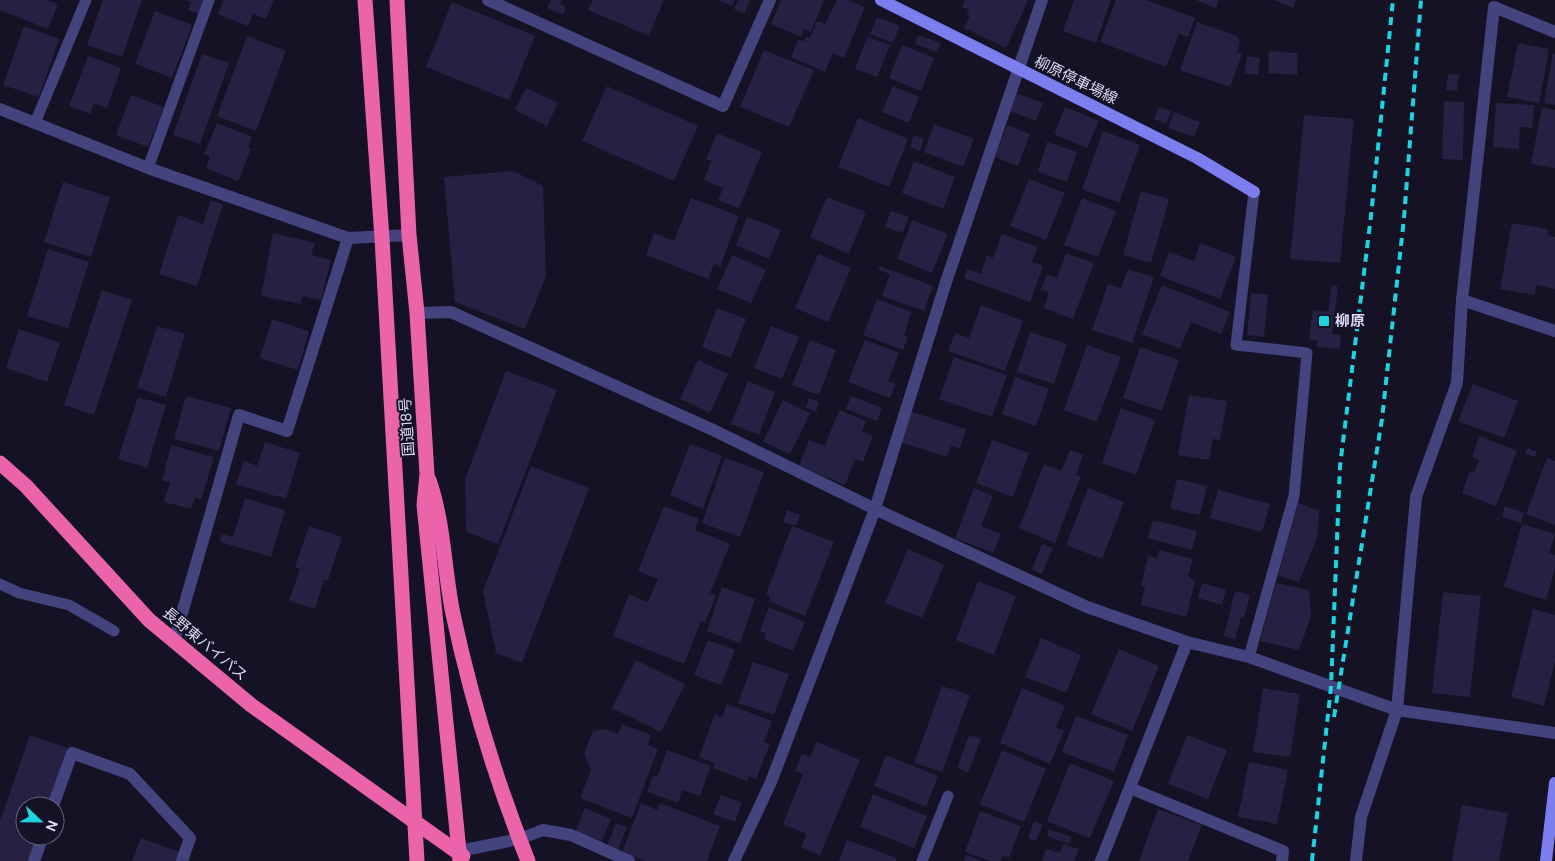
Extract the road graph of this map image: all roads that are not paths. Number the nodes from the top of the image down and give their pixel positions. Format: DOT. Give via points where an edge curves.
graph roads {
  1 [pos="86,0"];
  2 [pos="209,0"];
  3 [pos="365,0"];
  4 [pos="397,0"];
  5 [pos="488,0"];
  6 [pos="770,0"];
  7 [pos="881,0"];
  8 [pos="1042,0"];
  9 [pos="1555,32"];
  10 [pos="1019,70"];
  11 [pos="0,109"];
  12 [pos="35,123"];
  13 [pos="148,168"];
  14 [pos="1254,192"];
  15 [pos="409,236"];
  16 [pos="348,238"];
  17 [pos="382,238"];
  18 [pos="1462,300"];
  19 [pos="417,313"];
  20 [pos="1555,331"];
  21 [pos="0,463"];
  22 [pos="427,474"];
  23 [pos="875,509"];
  24 [pos="0,584"];
  25 [pos="114,630"];
  26 [pos="174,641"];
  27 [pos="1187,642"];
  28 [pos="1249,657"];
  29 [pos="1397,710"];
  30 [pos="1555,733"];
  31 [pos="1555,783"];
  32 [pos="1130,788"];
  33 [pos="57,796"];
  34 [pos="948,796"];
  35 [pos="415,820"];
  36 [pos="519,838"];
  37 [pos="39,846"];
  38 [pos="462,858"];
  39 [pos="34,861"];
  40 [pos="182,861"];
  41 [pos="417,861"];
  42 [pos="528,861"];
  43 [pos="629,861"];
  44 [pos="734,861"];
  45 [pos="922,861"];
  46 [pos="1101,861"];
  47 [pos="1282,861"];
  48 [pos="1356,861"];
  49 [pos="1546,861"];
  1 -- 12 [label="lane"];
  2 -- 13 [label="lane"];
  3 -- 17 [label="highway, 国道18号"];
  4 -- 15 [label="highway, 国道18号"];
  5 -- 6 [label="street" via="723,106"];
  7 -- 10 [label="main road, 柳原停車場線"];
  8 -- 10 [label="street"];
  9 -- 18 [label="street" via="1494,7"];
  10 -- 14 [label="main road, 柳原停車場線" via="1189,154"];
  10 -- 23 [label="street" via="946,282"];
  11 -- 12 [label="street"];
  12 -- 13 [label="street"];
  13 -- 16 [label="street"];
  14 -- 28 [label="lane" via="1236,345 1307,353 1294,496"];
  15 -- 17 [label="street"];
  15 -- 19 [label="highway, 国道18号"];
  16 -- 17 [label="street"];
  16 -- 26 [label="street" via="287,431 239,415"];
  17 -- 35 [label="highway, 国道18号"];
  18 -- 20 [label="street"];
  18 -- 29 [label="street" via="1457,383 1416,497"];
  19 -- 22 [label="highway, 国道18号"];
  19 -- 23 [label="street" via="451,312 711,429"];
  21 -- 26 [label="highway, 長野東バイパス" via="26,486 149,620"];
  22 -- 36 [label="highway" via="436,500 465,668"];
  22 -- 38 [label="highway, 国道18号" via="424,504"];
  23 -- 27 [label="street" via="1087,607"];
  23 -- 44 [label="street" via="771,782"];
  24 -- 25 [label="lane" via="19,593 69,605"];
  26 -- 35 [label="highway, 長野東バイパス" via="250,705"];
  27 -- 28 [label="street"];
  27 -- 32 [label="street"];
  28 -- 29 [label="street"];
  29 -- 30 [label="street"];
  29 -- 48 [label="street" via="1361,817"];
  31 -- 49 [label="main road"];
  32 -- 46 [label="street"];
  32 -- 47 [label="street" via="1283,851"];
  33 -- 40 [label="street" via="72,753 130,774 190,838"];
  34 -- 45 [label="lane"];
  35 -- 38 [label="highway, 長野東バイパス"];
  35 -- 41 [label="highway, 国道18号"];
  36 -- 38 [label="street"];
  36 -- 42 [label="highway"];
  36 -- 43 [label="street" via="543,830 571,835"];
  37 -- 39 [label="street"];
}
